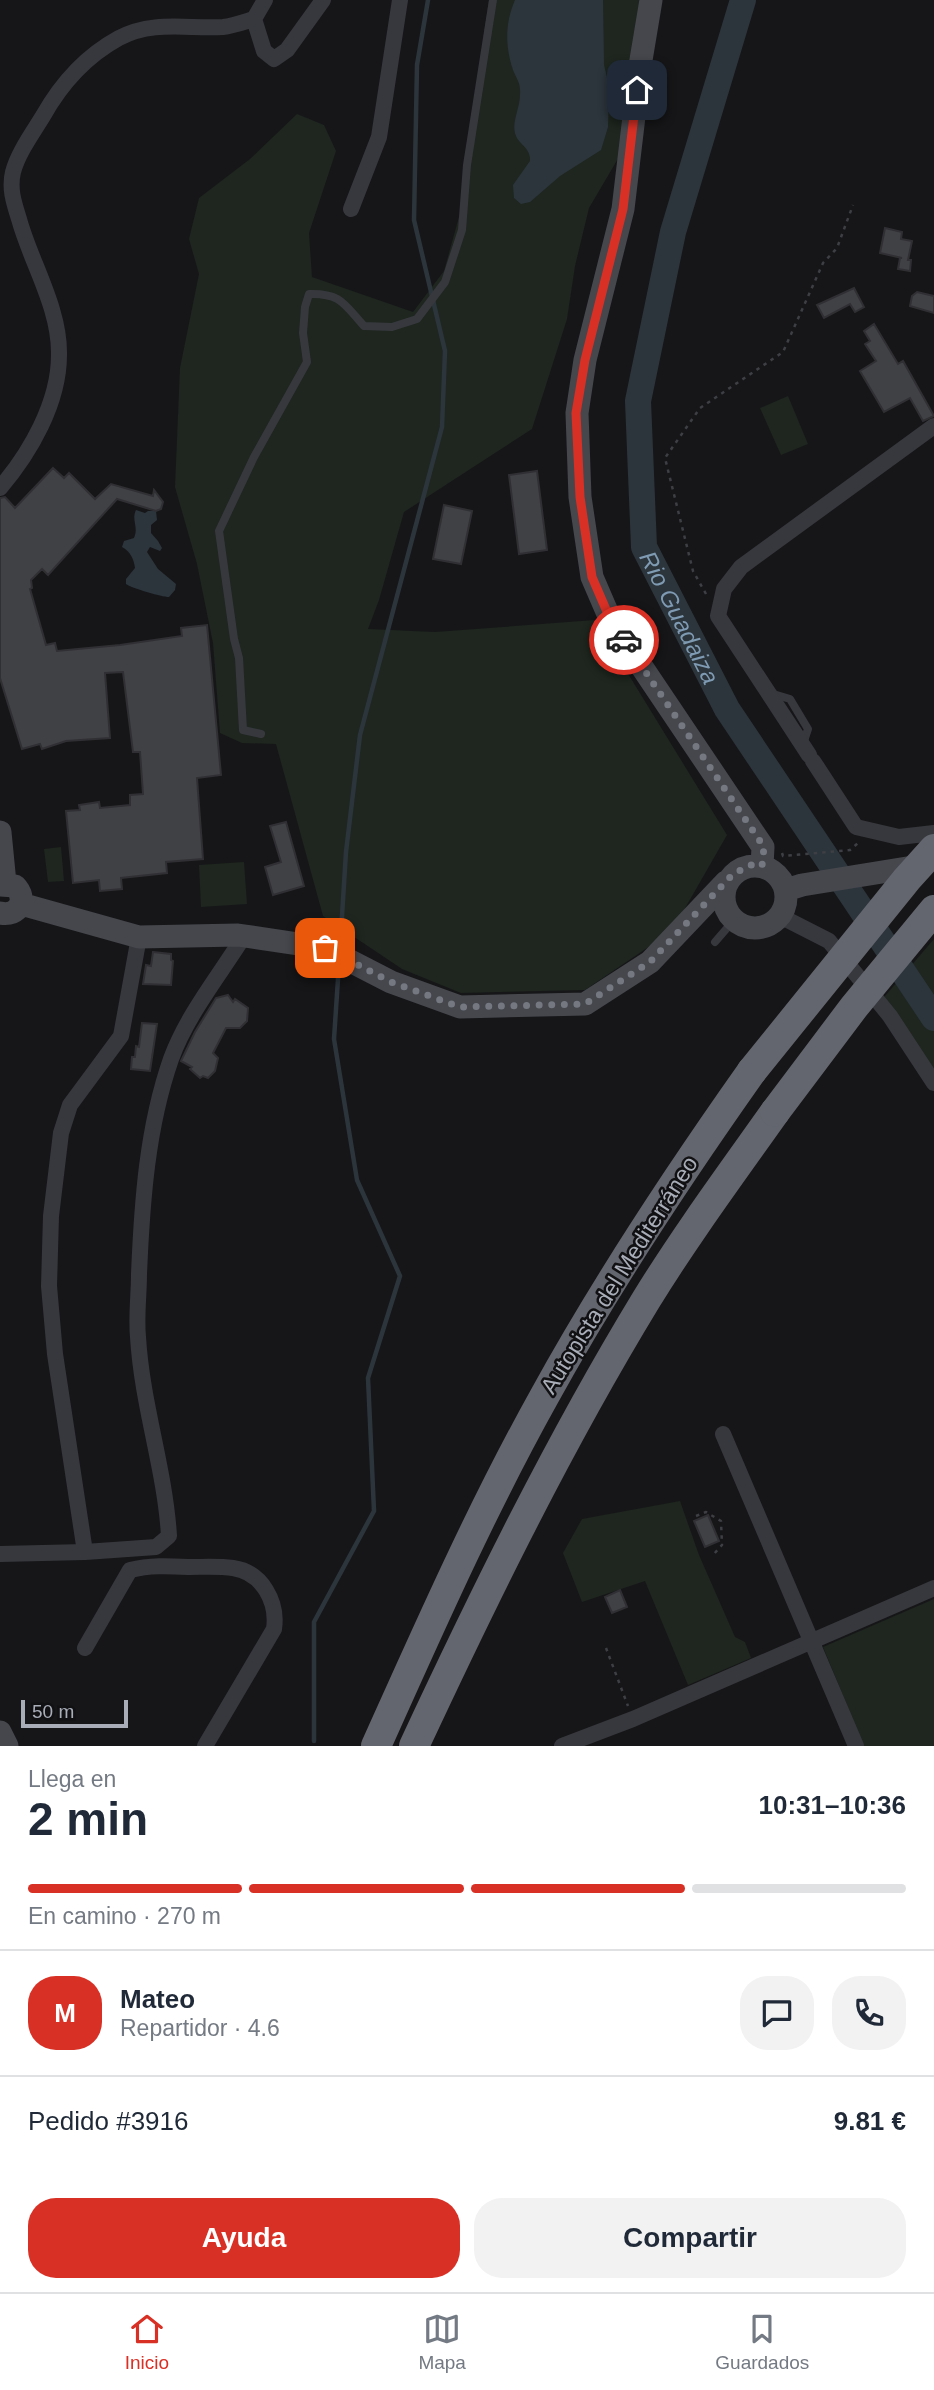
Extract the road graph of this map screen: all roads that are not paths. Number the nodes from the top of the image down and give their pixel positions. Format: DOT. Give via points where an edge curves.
graph roads {
  1 [pos="265,0"];
  2 [pos="323,0"];
  3 [pos="400,0"];
  4 [pos="493,0"];
  5 [pos="651,0"];
  6 [pos="254,19"];
  7 [pos="351,209"];
  8 [pos="934,426"];
  9 [pos="0,488"];
  10 [pos="261,734"];
  11 [pos="0,832"];
  12 [pos="934,833"];
  13 [pos="934,851"];
  14 [pos="762,866"];
  15 [pos="726,883"];
  16 [pos="2,884"];
  17 [pos="794,887"];
  18 [pos="11,908"];
  19 [pos="934,910"];
  20 [pos="780,916"];
  21 [pos="734,920"];
  22 [pos="244,936"];
  23 [pos="139,937"];
  24 [pos="715,942"];
  25 [pos="934,1083"];
  26 [pos="723,1434"];
  27 [pos="124,1550"];
  28 [pos="85,1552"];
  29 [pos="0,1554"];
  30 [pos="130,1570"];
  31 [pos="934,1588"];
  32 [pos="810,1642"];
  33 [pos="85,1648"];
  34 [pos="0,1732"];
  35 [pos="7,1746"];
  36 [pos="205,1746"];
  37 [pos="376,1746"];
  38 [pos="414,1746"];
  39 [pos="562,1746"];
  40 [pos="856,1746"];
  1 -- 6 [label="street"];
  2 -- 6 [label="street" via="287,50 274,59 264,51"];
  3 -- 7 [label="street" via="379,137"];
  4 -- 10 [label="lane" via="467,164 462,230 445,282 417,319 392,327 364,326 339,298 309,294 303,333 307,362 219,531 239,658 243,730"];
  5 -- 14 [label="street" via="623,209 576,413 580,497 592,577 611,621 764,847"];
  6 -- 9 [label="street" via="225,27 153,26 120,38 80,66 54,97 21,154 11,192 55,320 59,355 55,391 19,465"];
  8 -- 12 [label="street" via="741,567 724,589 718,615 856,827 899,837"];
  11 -- 16 [label="street"];
  13 -- 17 [label="street" via="914,867"];
  13 -- 37 [label="highway, Autopista del Mediterráneo, bridge" via="752,1071 634,1243 544,1397 457,1566"];
  14 -- 15 [label="street" via="741,868"];
  14 -- 17 [label="street"];
  15 -- 21 [label="street" via="724,903"];
  15 -- 22 [label="street" via="650,962 585,1004 460,1007 391,982 325,948"];
  16 -- 18 [label="street" via="18,889"];
  17 -- 20 [label="street"];
  18 -- 23 [label="street"];
  19 -- 38 [label="highway, Autopista del Mediterráneo, bridge" via="775,1112 640,1311 486,1594"];
  20 -- 21 [label="street" via="752,928"];
  20 -- 25 [label="street" via="829,941 890,1016"];
  21 -- 24 [label="lane"];
  22 -- 23 [label="street"];
  22 -- 27 [label="street" via="192,1016 171,1059 149,1146 138,1336 169,1536 156,1547"];
  23 -- 28 [label="street" via="121,1035 70,1105 61,1133 51,1216 49,1286 55,1354"];
  26 -- 32 [label="street"];
  27 -- 28 [label="street"];
  27 -- 30 [label="street"];
  28 -- 29 [label="street"];
  30 -- 33 [label="street"];
  30 -- 36 [label="street" via="233,1568 259,1581 273,1602 274,1629"];
  31 -- 32 [label="street"];
  32 -- 39 [label="street"];
  32 -- 40 [label="street"];
  34 -- 35 [label="street"];
}
